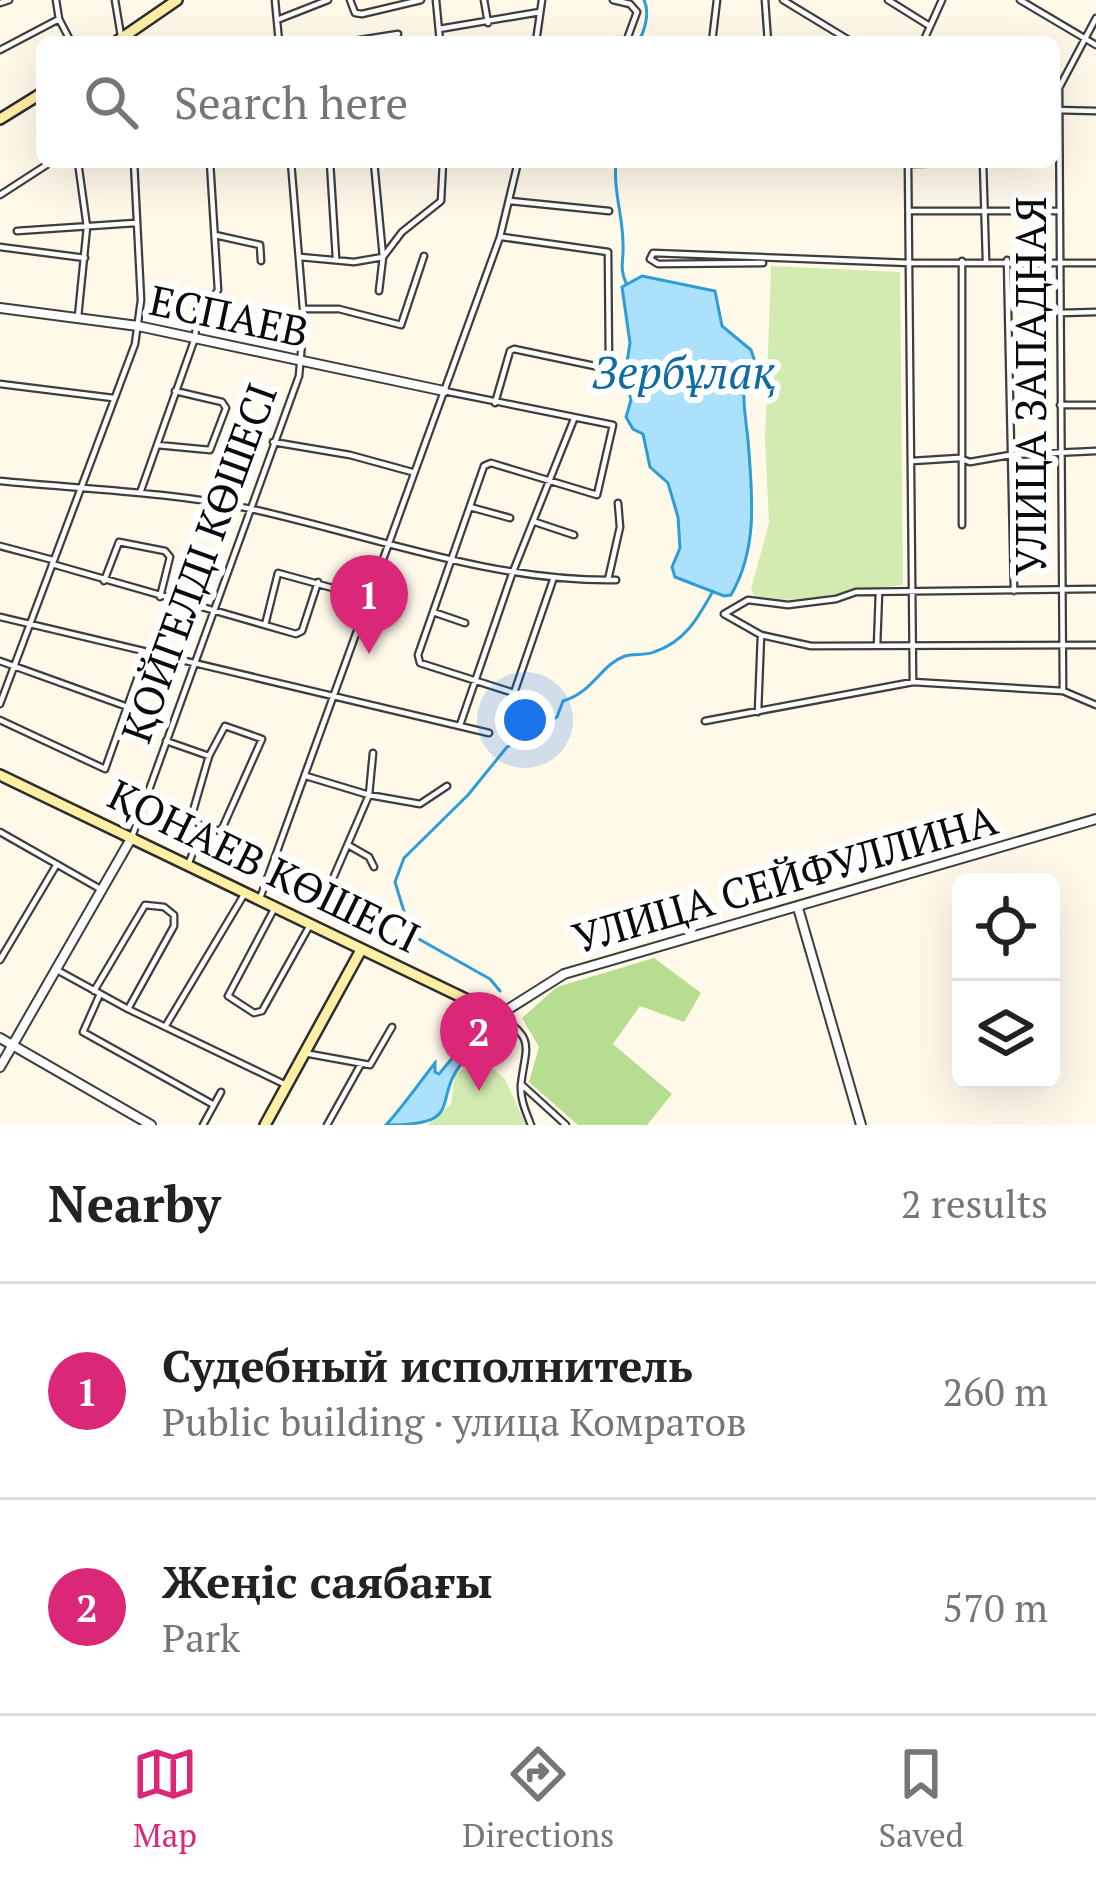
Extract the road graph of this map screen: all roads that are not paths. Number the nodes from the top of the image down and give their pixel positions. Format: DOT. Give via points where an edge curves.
graph roads {
  1 [pos="9,0"];
  2 [pos="56,0"];
  3 [pos="115,0"];
  4 [pos="177,0"];
  5 [pos="275,0"];
  6 [pos="328,0"];
  7 [pos="350,0"];
  8 [pos="421,0"];
  9 [pos="436,0"];
  10 [pos="484,0"];
  11 [pos="542,0"];
  12 [pos="613,0"];
  13 [pos="717,0"];
  14 [pos="765,0"];
  15 [pos="783,0"];
  16 [pos="888,0"];
  17 [pos="943,0"];
  18 [pos="1020,0"];
  19 [pos="0,3"];
  20 [pos="540,12"];
  21 [pos="1096,18"];
  22 [pos="59,20"];
  23 [pos="277,20"];
  24 [pos="488,23"];
  25 [pos="928,25"];
  26 [pos="439,29"];
  27 [pos="398,34"];
  28 [pos="68,36"];
  29 [pos="119,36"];
  30 [pos="127,36"];
  31 [pos="278,36"];
  32 [pos="385,36"];
  33 [pos="440,36"];
  34 [pos="537,36"];
  35 [pos="628,36"];
  36 [pos="713,36"];
  37 [pos="768,36"];
  38 [pos="842,36"];
  39 [pos="925,36"];
  40 [pos="1085,38"];
  41 [pos="1096,45"];
  42 [pos="0,50"];
  43 [pos="1060,75"];
  44 [pos="36,97"];
  45 [pos="1060,111"];
  46 [pos="1096,111"];
  47 [pos="0,119"];
  48 [pos="42,168"];
  49 [pos="79,168"];
  50 [pos="134,168"];
  51 [pos="210,168"];
  52 [pos="292,168"];
  53 [pos="330,168"];
  54 [pos="375,168"];
  55 [pos="442,168"];
  56 [pos="517,168"];
  57 [pos="908,168"];
  58 [pos="983,168"];
  59 [pos="1056,168"];
  60 [pos="0,195"];
  61 [pos="510,201"];
  62 [pos="985,210"];
  63 [pos="609,211"];
  64 [pos="1060,211"];
  65 [pos="909,212"];
  66 [pos="135,223"];
  67 [pos="87,227"];
  68 [pos="17,231"];
  69 [pos="215,235"];
  70 [pos="500,237"];
  71 [pos="0,248"];
  72 [pos="299,256"];
  73 [pos="382,256"];
  74 [pos="424,256"];
  75 [pos="86,258"];
  76 [pos="335,258"];
  77 [pos="962,260"];
  78 [pos="986,260"];
  79 [pos="1007,260"];
  80 [pos="261,261"];
  81 [pos="1062,262"];
  82 [pos="763,263"];
  83 [pos="910,263"];
  84 [pos="1096,263"];
  85 [pos="379,291"];
  86 [pos="0,308"];
  87 [pos="304,309"];
  88 [pos="1096,312"];
  89 [pos="1060,313"];
  90 [pos="78,318"];
  91 [pos="138,326"];
  92 [pos="195,338"];
  93 [pos="302,362"];
  94 [pos="0,384"];
  95 [pos="175,392"];
  96 [pos="444,392"];
  97 [pos="113,398"];
  98 [pos="494,403"];
  99 [pos="1060,405"];
  100 [pos="1096,405"];
  101 [pos="574,418"];
  102 [pos="273,442"];
  103 [pos="157,445"];
  104 [pos="1096,451"];
  105 [pos="1061,452"];
  106 [pos="1010,455"];
  107 [pos="964,460"];
  108 [pos="912,461"];
  109 [pos="412,472"];
  110 [pos="0,481"];
  111 [pos="550,481"];
  112 [pos="81,489"];
  113 [pos="139,495"];
  114 [pos="618,503"];
  115 [pos="469,506"];
  116 [pos="250,509"];
  117 [pos="511,518"];
  118 [pos="535,522"];
  119 [pos="962,525"];
  120 [pos="574,535"];
  121 [pos="389,543"];
  122 [pos="0,546"];
  123 [pos="451,559"];
  124 [pos="53,562"];
  125 [pos="512,574"];
  126 [pos="554,580"];
  127 [pos="104,581"];
  128 [pos="318,583"];
  129 [pos="1062,589"];
  130 [pos="1096,589"];
  131 [pos="912,590"];
  132 [pos="879,591"];
  133 [pos="1014,591"];
  134 [pos="160,597"];
  135 [pos="369,598"];
  136 [pos="433,612"];
  137 [pos="213,613"];
  138 [pos="0,617"];
  139 [pos="465,623"];
  140 [pos="29,625"];
  141 [pos="265,625"];
  142 [pos="761,635"];
  143 [pos="910,644"];
  144 [pos="1063,645"];
  145 [pos="1096,645"];
  146 [pos="877,646"];
  147 [pos="146,654"];
  148 [pos="0,661"];
  149 [pos="15,664"];
  150 [pos="195,666"];
  151 [pos="913,682"];
  152 [pos="474,683"];
  153 [pos="1063,692"];
  154 [pos="334,696"];
  155 [pos="0,704"];
  156 [pos="1096,705"];
  157 [pos="125,706"];
  158 [pos="758,712"];
  159 [pos="0,720"];
  160 [pos="705,721"];
  161 [pos="460,725"];
  162 [pos="489,733"];
  163 [pos="166,741"];
  164 [pos="373,753"];
  165 [pos="209,757"];
  166 [pos="0,775"];
  167 [pos="304,775"];
  168 [pos="447,786"];
  169 [pos="368,795"];
  170 [pos="1096,819"];
  171 [pos="203,827"];
  172 [pos="3,834"];
  173 [pos="132,837"];
  174 [pos="0,845"];
  175 [pos="348,845"];
  176 [pos="57,864"];
  177 [pos="188,865"];
  178 [pos="374,867"];
  179 [pos="334,876"];
  180 [pos="102,890"];
  181 [pos="245,893"];
  182 [pos="259,901"];
  183 [pos="275,908"];
  184 [pos="798,908"];
  185 [pos="310,926"];
  186 [pos="361,950"];
  187 [pos="0,960"];
  188 [pos="57,970"];
  189 [pos="97,992"];
  190 [pos="128,1009"];
  191 [pos="499,1015"];
  192 [pos="165,1027"];
  193 [pos="392,1027"];
  194 [pos="0,1038"];
  195 [pos="12,1046"];
  196 [pos="304,1053"];
  197 [pos="362,1064"];
  198 [pos="0,1067"];
  199 [pos="521,1084"];
  200 [pos="286,1085"];
  201 [pos="220,1092"];
  202 [pos="214,1105"];
  203 [pos="152,1125"];
  204 [pos="202,1125"];
  205 [pos="265,1125"];
  206 [pos="327,1125"];
  207 [pos="531,1125"];
  208 [pos="566,1125"];
  209 [pos="861,1125"];
  1 -- 19 [label="street"];
  2 -- 22 [label="street"];
  3 -- 29 [label="street"];
  4 -- 30 [label="main road"];
  5 -- 23 [label="street"];
  6 -- 23 [label="street"];
  7 -- 8 [label="street" via="362,14"];
  9 -- 26 [label="street"];
  10 -- 24 [label="street"];
  11 -- 20 [label="street"];
  12 -- 35 [label="street" via="637,12"];
  13 -- 36 [label="street"];
  14 -- 37 [label="street"];
  15 -- 38 [label="street"];
  16 -- 25 [label="street"];
  17 -- 25 [label="street"];
  18 -- 40 [label="street"];
  20 -- 24 [label="street"];
  20 -- 34 [label="street"];
  21 -- 40 [label="street, УЛИЦА ЗАПАДНАЯ"];
  22 -- 28 [label="street"];
  22 -- 42 [label="street"];
  23 -- 31 [label="street"];
  24 -- 26 [label="street"];
  25 -- 39 [label="street"];
  26 -- 33 [label="street"];
  27 -- 32 [label="street"];
  40 -- 41 [label="street"];
  40 -- 43 [label="street, УЛИЦА ЗАПАДНАЯ"];
  44 -- 47 [label="main road"];
  45 -- 46 [label="street"];
  48 -- 60 [label="street"];
  49 -- 67 [label="street"];
  50 -- 66 [label="street"];
  51 -- 69 [label="street"];
  52 -- 72 [label="street, ҚОЙГЕЛДІ КӨШЕСІ"];
  53 -- 76 [label="street"];
  54 -- 73 [label="street"];
  55 -- 73 [label="street" via="441,201"];
  56 -- 61 [label="street"];
  57 -- 65 [label="street"];
  58 -- 62 [label="street"];
  59 -- 64 [label="street, УЛИЦА ЗАПАДНАЯ"];
  61 -- 63 [label="street"];
  61 -- 70 [label="street"];
  62 -- 64 [label="street"];
  62 -- 65 [label="street"];
  62 -- 78 [label="street"];
  64 -- 81 [label="street, УЛИЦА ЗАПАДНАЯ"];
  65 -- 83 [label="street"];
  66 -- 67 [label="street"];
  66 -- 91 [label="street"];
  67 -- 68 [label="street"];
  67 -- 75 [label="street"];
  69 -- 80 [label="street" via="260,245"];
  69 -- 92 [label="street" via="218,290 198,303"];
  70 -- 96 [label="street"];
  70 -- 98 [label="street" via="608,252 609,365 514,349"];
  71 -- 75 [label="street"];
  72 -- 76 [label="street"];
  72 -- 87 [label="street, ҚОЙГЕЛДІ КӨШЕСІ"];
  73 -- 76 [label="street"];
  73 -- 85 [label="street"];
  74 -- 87 [label="street" via="401,325"];
  75 -- 90 [label="street"];
  77 -- 78 [label="street"];
  77 -- 83 [label="street"];
  77 -- 107 [label="street"];
  78 -- 79 [label="street"];
  79 -- 81 [label="street"];
  79 -- 106 [label="street"];
  81 -- 84 [label="street"];
  81 -- 89 [label="street, УЛИЦА ЗАПАДНАЯ"];
  82 -- 83 [label="street" via="650,259 653,253"];
  83 -- 108 [label="street"];
  86 -- 90 [label="street, ЕСПАЕВ"];
  87 -- 93 [label="street, ҚОЙГЕЛДІ КӨШЕСІ"];
  88 -- 89 [label="street"];
  89 -- 99 [label="street, УЛИЦА ЗАПАДНАЯ"];
  90 -- 91 [label="street, ЕСПАЕВ"];
  91 -- 92 [label="street, ЕСПАЕВ"];
  91 -- 97 [label="street"];
  92 -- 93 [label="street, ЕСПАЕВ"];
  92 -- 95 [label="street"];
  93 -- 96 [label="street, ЕСПАЕВ"];
  93 -- 102 [label="street, ҚОЙГЕЛДІ КӨШЕСІ"];
  94 -- 97 [label="street"];
  95 -- 103 [label="street"];
  95 -- 103 [label="street" via="226,408 210,450"];
  96 -- 98 [label="street"];
  96 -- 109 [label="street"];
  97 -- 112 [label="street"];
  98 -- 101 [label="street"];
  99 -- 100 [label="street"];
  99 -- 105 [label="street, УЛИЦА ЗАПАДНАЯ"];
  101 -- 111 [label="street"];
  101 -- 111 [label="street" via="613,425 597,495"];
  102 -- 109 [label="street"];
  102 -- 116 [label="street, ҚОЙГЕЛДІ КӨШЕСІ"];
  103 -- 113 [label="street"];
  104 -- 105 [label="street"];
  105 -- 106 [label="street"];
  105 -- 129 [label="street, УЛИЦА ЗАПАДНАЯ"];
  106 -- 107 [label="street"];
  106 -- 133 [label="street"];
  107 -- 108 [label="street"];
  107 -- 119 [label="street"];
  108 -- 131 [label="street"];
  109 -- 121 [label="street"];
  110 -- 112 [label="street"];
  111 -- 115 [label="street" via="491,463"];
  111 -- 118 [label="street"];
  112 -- 113 [label="street"];
  112 -- 124 [label="street"];
  113 -- 116 [label="street"];
  114 -- 126 [label="street" via="612,580"];
  115 -- 117 [label="street"];
  115 -- 123 [label="street"];
  116 -- 121 [label="street"];
  116 -- 137 [label="street, ҚОЙГЕЛДІ КӨШЕСІ"];
  118 -- 120 [label="street"];
  118 -- 125 [label="street"];
  121 -- 123 [label="street"];
  121 -- 135 [label="street"];
  122 -- 124 [label="street"];
  123 -- 125 [label="street"];
  123 -- 136 [label="street"];
  124 -- 127 [label="street"];
  124 -- 140 [label="street"];
  125 -- 126 [label="street"];
  125 -- 152 [label="street"];
  126 -- 152 [label="street" via="517,691"];
  127 -- 134 [label="street"];
  127 -- 134 [label="street" via="118,542 165,551"];
  128 -- 135 [label="street"];
  128 -- 141 [label="street" via="299,634"];
  128 -- 141 [label="street" via="278,573"];
  129 -- 130 [label="street"];
  129 -- 133 [label="street"];
  129 -- 144 [label="street, УЛИЦА ЗАПАДНАЯ"];
  131 -- 132 [label="street"];
  131 -- 133 [label="street"];
  131 -- 143 [label="street"];
  132 -- 142 [label="street" via="788,605 748,599 724,614"];
  132 -- 146 [label="street"];
  134 -- 137 [label="street"];
  135 -- 154 [label="street"];
  136 -- 139 [label="street"];
  136 -- 152 [label="street" via="418,655 423,666"];
  137 -- 141 [label="street"];
  137 -- 150 [label="street, ҚОЙГЕЛДІ КӨШЕСІ"];
  138 -- 140 [label="street"];
  140 -- 147 [label="street"];
  140 -- 149 [label="street"];
  142 -- 146 [label="street" via="811,646"];
  142 -- 158 [label="street"];
  143 -- 144 [label="street"];
  143 -- 146 [label="street"];
  143 -- 151 [label="street"];
  144 -- 145 [label="street"];
  144 -- 153 [label="street, УЛИЦА ЗАПАДНАЯ"];
  147 -- 150 [label="street"];
  147 -- 157 [label="street"];
  148 -- 149 [label="street"];
  149 -- 155 [label="street"];
  149 -- 157 [label="street"];
  150 -- 154 [label="street"];
  150 -- 163 [label="street, ҚОЙГЕЛДІ КӨШЕСІ"];
  151 -- 153 [label="street"];
  151 -- 158 [label="street"];
  152 -- 161 [label="street"];
  153 -- 156 [label="street"];
  154 -- 161 [label="street"];
  154 -- 167 [label="street"];
  157 -- 159 [label="street" via="105,769"];
  158 -- 160 [label="street"];
  161 -- 162 [label="street"];
  163 -- 165 [label="street"];
  163 -- 173 [label="street, ҚОЙГЕЛДІ КӨШЕСІ"];
  164 -- 169 [label="street"];
  165 -- 171 [label="street" via="191,818"];
  165 -- 171 [label="street" via="223,726 262,737 226,828"];
  166 -- 173 [label="main road, ҚОНАЕВ КӨШЕСІ"];
  167 -- 169 [label="street"];
  167 -- 182 [label="street"];
  168 -- 169 [label="street" via="420,803"];
  169 -- 175 [label="street"];
  170 -- 184 [label="street, УЛИЦА СЕЙФУЛЛИНА"];
  171 -- 177 [label="street"];
  172 -- 174 [label="street"];
  172 -- 176 [label="street"];
  173 -- 177 [label="main road, ҚОНАЕВ КӨШЕСІ"];
  173 -- 180 [label="street"];
  175 -- 178 [label="street"];
  175 -- 179 [label="street"];
  176 -- 180 [label="street"];
  176 -- 187 [label="street"];
  177 -- 181 [label="main road, ҚОНАЕВ КӨШЕСІ"];
  180 -- 188 [label="street"];
  181 -- 182 [label="main road, ҚОНАЕВ КӨШЕСІ"];
  181 -- 192 [label="street"];
  182 -- 183 [label="main road, ҚОНАЕВ КӨШЕСІ"];
  183 -- 185 [label="main road, ҚОНАЕВ КӨШЕСІ"];
  183 -- 185 [label="street" via="228,996 254,1013"];
  184 -- 191 [label="street, УЛИЦА СЕЙФУЛЛИНА" via="564,974"];
  184 -- 209 [label="street"];
  185 -- 186 [label="main road, ҚОНАЕВ КӨШЕСІ"];
  186 -- 191 [label="main road, ҚОНАЕВ КӨШЕСІ"];
  186 -- 196 [label="main road"];
  188 -- 189 [label="street"];
  188 -- 195 [label="street"];
  189 -- 190 [label="street"];
  189 -- 190 [label="street" via="146,905 164,907 174,926"];
  189 -- 202 [label="street" via="83,1032"];
  190 -- 192 [label="street"];
  191 -- 199 [label="street" via="527,1042"];
  192 -- 200 [label="street"];
  193 -- 197 [label="street" via="375,1061"];
  194 -- 195 [label="street"];
  195 -- 198 [label="street"];
  195 -- 203 [label="street"];
  196 -- 197 [label="street"];
  196 -- 200 [label="main road"];
  197 -- 206 [label="street"];
  199 -- 207 [label="street"];
  199 -- 208 [label="street"];
  200 -- 205 [label="main road"];
  201 -- 202 [label="street"];
  202 -- 204 [label="street"];
}
